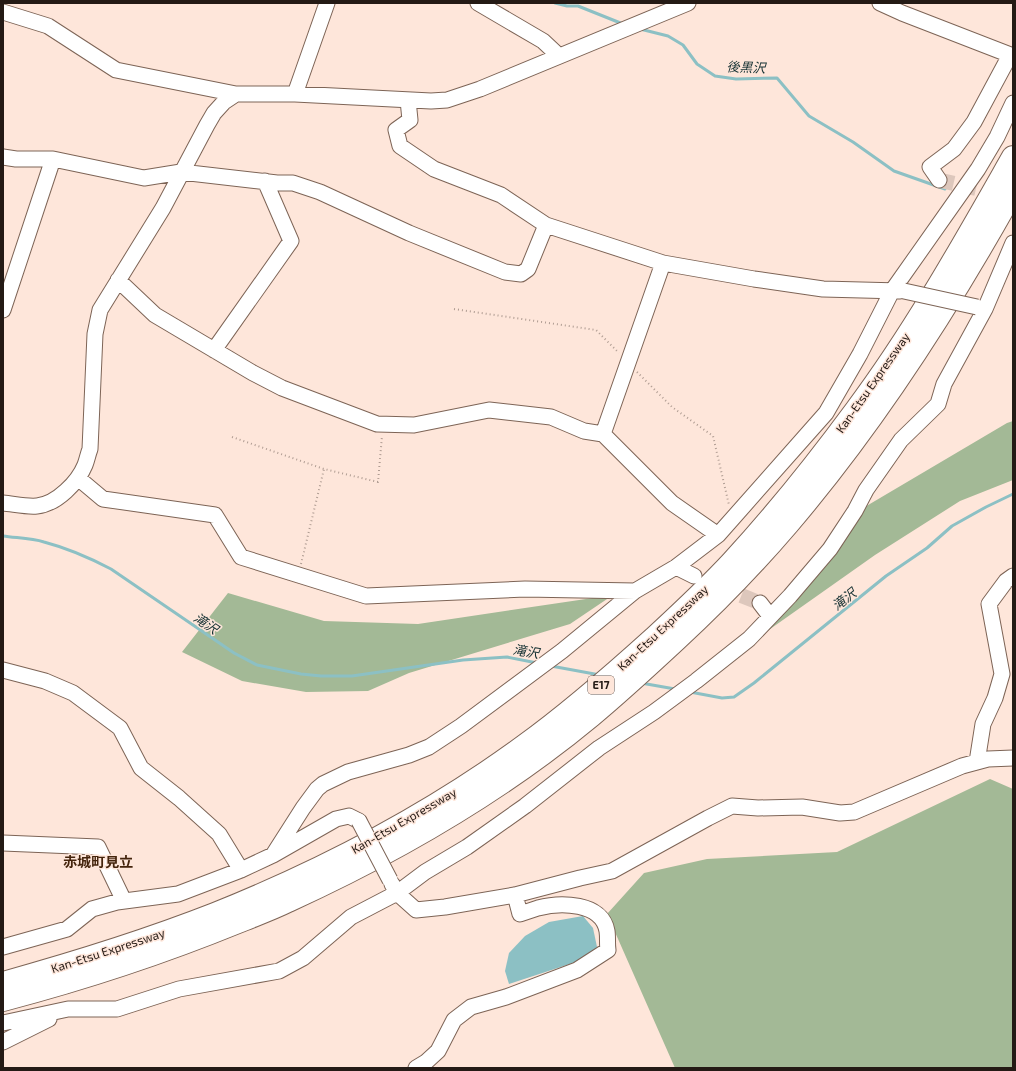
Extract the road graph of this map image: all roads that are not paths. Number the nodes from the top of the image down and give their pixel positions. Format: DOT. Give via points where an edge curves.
graph roads {
  1 [pos="327,3"];
  2 [pos="478,3"];
  3 [pos="688,3"];
  4 [pos="880,3"];
  5 [pos="3,12"];
  6 [pos="1011,55"];
  7 [pos="559,56"];
  8 [pos="236,94"];
  9 [pos="296,94"];
  10 [pos="408,100"];
  11 [pos="1013,103"];
  12 [pos="3,157"];
  13 [pos="1013,157"];
  14 [pos="53,159"];
  15 [pos="181,172"];
  16 [pos="939,180"];
  17 [pos="265,181"];
  18 [pos="1013,191"];
  19 [pos="546,225"];
  20 [pos="1013,243"];
  21 [pos="663,263"];
  22 [pos="118,280"];
  23 [pos="898,291"];
  24 [pos="981,308"];
  25 [pos="3,310"];
  26 [pos="214,350"];
  27 [pos="603,434"];
  28 [pos="78,478"];
  29 [pos="3,503"];
  30 [pos="718,535"];
  31 [pos="676,567"];
  32 [pos="694,576"];
  33 [pos="1013,576"];
  34 [pos="635,591"];
  35 [pos="760,603"];
  36 [pos="770,616"];
  37 [pos="3,670"];
  38 [pos="1013,758"];
  39 [pos="977,762"];
  40 [pos="3,843"];
  41 [pos="273,855"];
  42 [pos="241,870"];
  43 [pos="393,886"];
  44 [pos="515,895"];
  45 [pos="124,901"];
  46 [pos="3,947"];
  47 [pos="3,983"];
  48 [pos="3,1000"];
  49 [pos="68,1009"];
  50 [pos="3,1023"];
  51 [pos="3,1042"];
  52 [pos="416,1068"];
  1 -- 9 [label="street"];
  2 -- 7 [label="street" via="543,41"];
  3 -- 7 [label="street"];
  4 -- 6 [label="street"];
  5 -- 8 [label="street" via="48,26 116,70"];
  6 -- 16 [label="street" via="974,122 954,149 930,167"];
  7 -- 10 [label="street" via="452,98 431,101"];
  8 -- 9 [label="street"];
  8 -- 15 [label="street" via="214,113"];
  9 -- 10 [label="street"];
  10 -- 19 [label="street" via="410,120 396,130 400,146 434,169 501,195"];
  11 -- 23 [label="street" via="978,169"];
  12 -- 14 [label="street"];
  13 -- 47 [label="highway, Kan-Etsu Expressway / E17" via="900,347 858,408 816,462 730,564 628,662 577,705 466,785 342,856 216,914 89,958"];
  14 -- 15 [label="street" via="144,178"];
  14 -- 25 [label="street"];
  15 -- 17 [label="street"];
  15 -- 22 [label="street" via="163,208"];
  17 -- 19 [label="street" via="293,183 320,192 409,233 505,272 521,274 528,269"];
  17 -- 26 [label="street" via="291,241"];
  18 -- 48 [label="highway, Kan-Etsu Expressway / E17" via="915,353 834,468 742,576 648,667 590,718 455,812 415,836 287,902 157,954"];
  19 -- 21 [label="street"];
  20 -- 24 [label="street"];
  21 -- 23 [label="street" via="823,289"];
  21 -- 27 [label="street"];
  22 -- 26 [label="street" via="155,315"];
  22 -- 28 [label="street" via="100,310 97,322 90,449 86,464"];
  23 -- 24 [label="street, bridge"];
  23 -- 30 [label="street" via="826,413"];
  24 -- 36 [label="street" via="944,384 938,404 901,440 830,548"];
  26 -- 27 [label="street" via="282,388 377,424 414,426 489,410 551,417 584,431"];
  27 -- 30 [label="street" via="672,503"];
  28 -- 29 [label="street" via="59,497 39,506"];
  28 -- 34 [label="street" via="103,499 215,515 241,557 366,596 525,589"];
  30 -- 31 [label="street"];
  31 -- 32 [label="street"];
  31 -- 34 [label="street"];
  33 -- 39 [label="street" via="1006,581 989,604 1002,674 983,724"];
  34 -- 41 [label="street" via="562,651 429,747 348,772 323,784 303,808"];
  35 -- 36 [label="street"];
  36 -- 43 [label="street" via="749,639 696,681 599,748 506,820 468,847 425,872"];
  37 -- 42 [label="street" via="45,681 73,693 120,728 141,768 219,834"];
  38 -- 39 [label="street"];
  39 -- 44 [label="street" via="854,812 840,813 802,807 732,806 612,871"];
  40 -- 45 [label="street" via="98,847"];
  41 -- 42 [label="street"];
  41 -- 43 [label="street, bridge" via="336,819 349,816 359,821"];
  42 -- 45 [label="street" via="178,894"];
  43 -- 44 [label="street" via="416,910"];
  43 -- 49 [label="street" via="303,958 279,971 179,989 117,1009"];
  44 -- 52 [label="street" via="520,914 539,908 571,904 593,911 602,919 607,930 608,950 577,970 470,1008 454,1020 438,1051"];
  45 -- 46 [label="street" via="92,909 67,929"];
  49 -- 50 [label="street"];
  49 -- 51 [label="street"];
}
